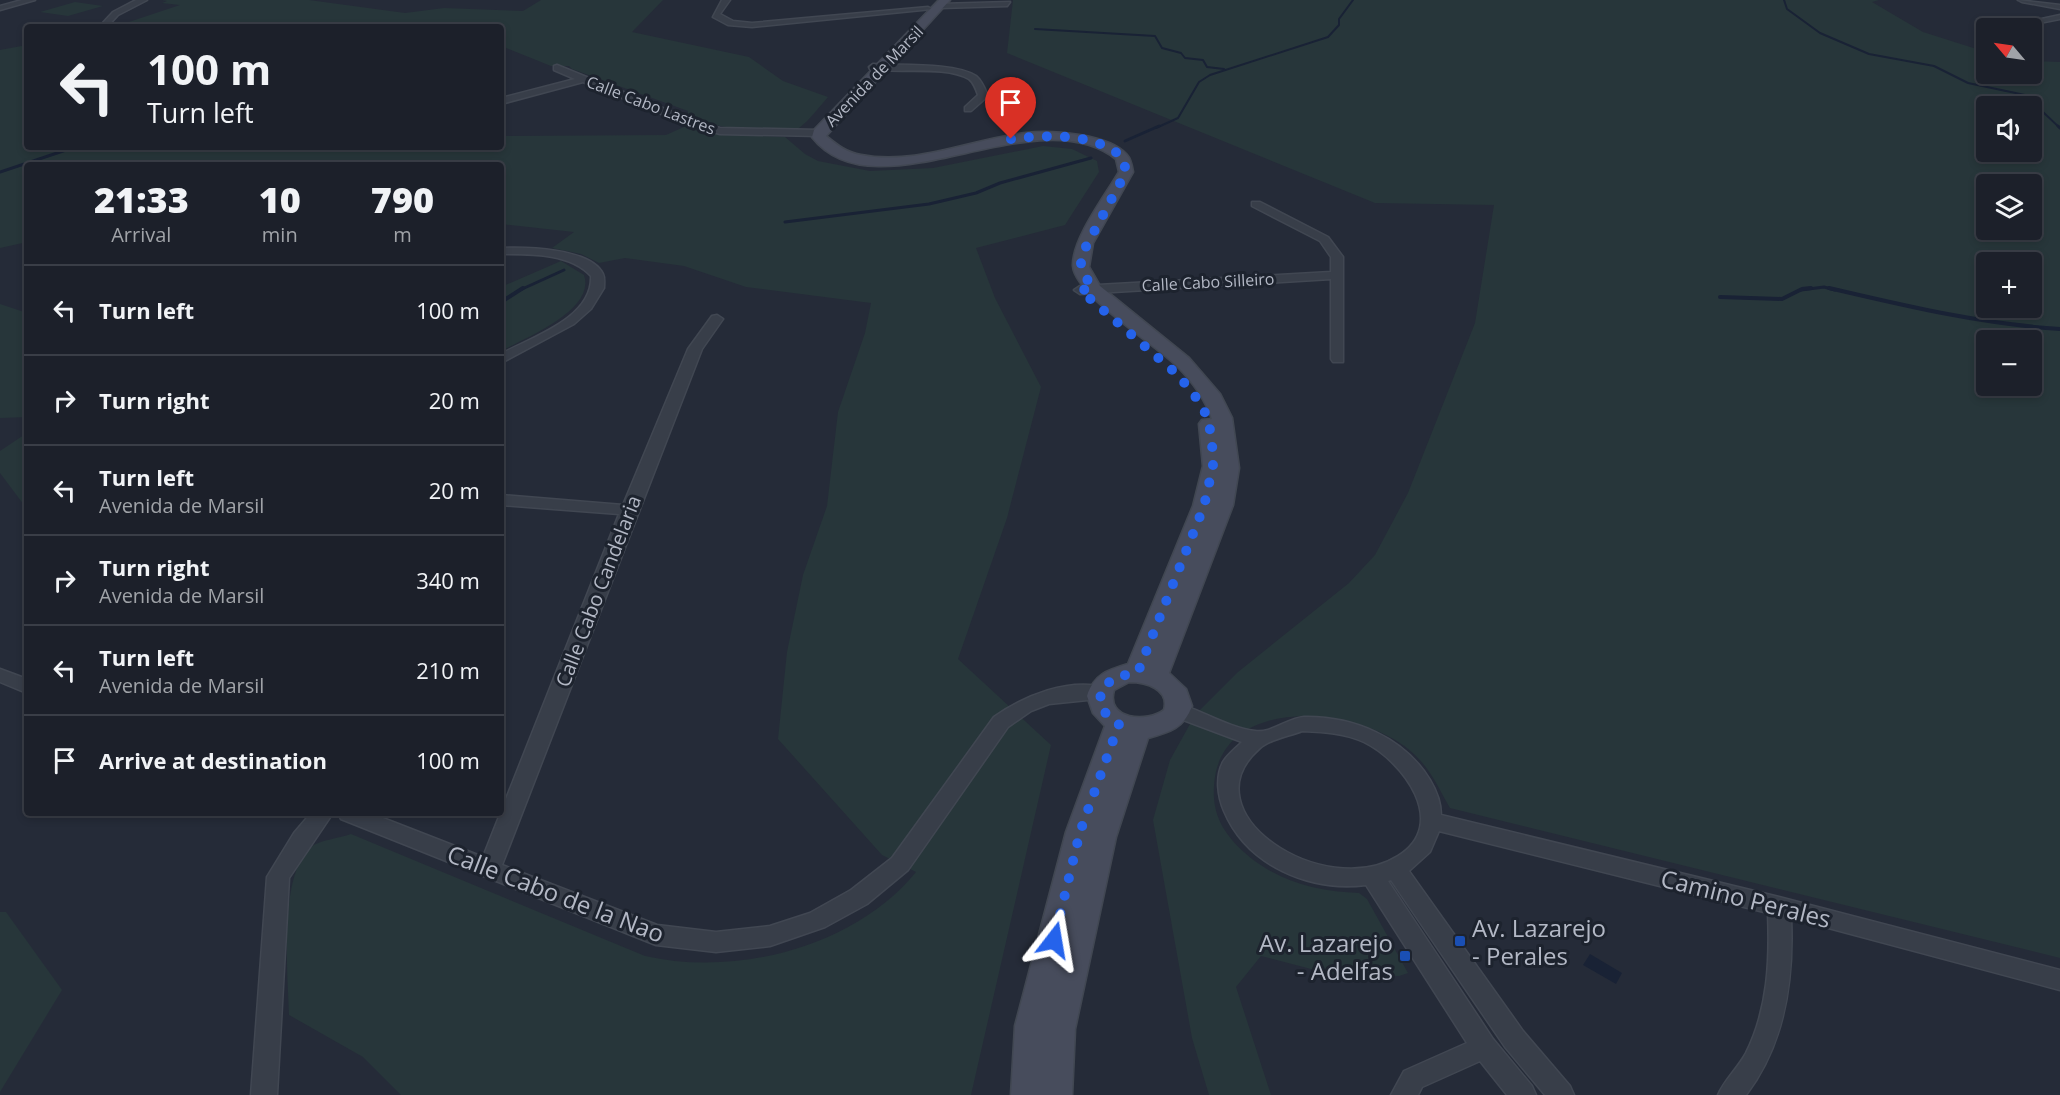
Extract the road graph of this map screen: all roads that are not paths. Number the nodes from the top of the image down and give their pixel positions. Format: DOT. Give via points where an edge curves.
graph roads {
  1 [pos="31,0"];
  2 [pos="143,0"];
  3 [pos="726,0"];
  4 [pos="2022,0"];
  5 [pos="2039,0"];
  6 [pos="938,4"];
  7 [pos="1007,4"];
  8 [pos="2060,5"];
  9 [pos="0,8"];
  10 [pos="2060,17"];
  11 [pos="2042,20"];
  12 [pos="2060,22"];
  13 [pos="105,24"];
  14 [pos="2042,26"];
  15 [pos="878,67"];
  16 [pos="557,68"];
  17 [pos="584,79"];
  18 [pos="504,100"];
  19 [pos="968,109"];
  20 [pos="814,134"];
  21 [pos="1256,204"];
  22 [pos="504,251"];
  23 [pos="1337,275"];
  24 [pos="1086,289"];
  25 [pos="717,320"];
  26 [pos="504,357"];
  27 [pos="1338,359"];
  28 [pos="504,500"];
  29 [pos="629,510"];
  30 [pos="1147,674"];
  31 [pos="0,675"];
  32 [pos="24,685"];
  33 [pos="1100,693"];
  34 [pos="1178,710"];
  35 [pos="1129,726"];
  36 [pos="1255,739"];
  37 [pos="321,816"];
  38 [pos="356,816"];
  39 [pos="1432,821"];
  40 [pos="489,869"];
  41 [pos="1384,873"];
  42 [pos="1779,906"];
  43 [pos="2060,980"];
  44 [pos="1484,1047"];
  45 [pos="264,1095"];
  46 [pos="1028,1095"];
  47 [pos="1055,1095"];
  48 [pos="1404,1095"];
  49 [pos="1523,1095"];
  50 [pos="1561,1095"];
  51 [pos="1731,1095"];
  1 -- 9 [label="street"];
  2 -- 13 [label="street" via="124,8"];
  3 -- 6 [label="street" via="716,15 731,23 752,25"];
  4 -- 8 [label="street"];
  5 -- 8 [label="street"];
  6 -- 7 [label="street"];
  6 -- 15 [label="street, Avenida de Marsil"];
  10 -- 11 [label="street"];
  12 -- 14 [label="street"];
  15 -- 19 [label="street" via="971,77 980,85 983,96"];
  15 -- 20 [label="street, Avenida de Marsil"];
  16 -- 17 [label="street, Calle Cabo Lastres"];
  17 -- 18 [label="street"];
  17 -- 20 [label="street, Calle Cabo Lastres" via="720,131"];
  20 -- 24 [label="street, Avenida de Marsil" via="833,150 871,160 909,160 1044,136 1077,139 1118,153 1127,165 1126,172 1081,256"];
  21 -- 23 [label="street" via="1324,239 1337,257"];
  22 -- 26 [label="street" via="556,253 575,259 591,266 598,277 598,291 586,308 566,323"];
  23 -- 24 [label="street, Calle Cabo Silleiro"];
  23 -- 27 [label="street"];
  24 -- 30 [label="street, Avenida de Marsil" via="1188,369 1213,398 1227,441 1229,468 1222,505"];
  25 -- 29 [label="street, Calle Cabo Candelaria" via="695,349"];
  28 -- 29 [label="street"];
  29 -- 40 [label="street, Calle Cabo Candelaria"];
  30 -- 33 [label="street" via="1113,678"];
  30 -- 34 [label="street" via="1169,683 1176,691"];
  31 -- 32 [label="street"];
  33 -- 35 [label="street" via="1102,710"];
  33 -- 40 [label="street, Calle Cabo de la Nao" via="1050,695 1019,708 1001,722 900,864 860,897 817,920 770,936 716,942 656,935"];
  34 -- 35 [label="street" via="1161,725"];
  34 -- 36 [label="street"];
  35 -- 46 [label="street" via="1080,832 1032,1026"];
  35 -- 47 [label="street" via="1058,1029"];
  36 -- 39 [label="street" via="1276,729 1310,724 1355,731 1381,742 1420,777 1430,799"];
  36 -- 41 [label="street" via="1231,767 1227,784 1237,822 1254,844 1279,862 1310,874 1342,879"];
  37 -- 45 [label="street" via="278,877"];
  38 -- 40 [label="street, Calle Cabo de la Nao"];
  39 -- 41 [label="street" via="1426,840 1414,856"];
  39 -- 42 [label="street, Camino Perales"];
  41 -- 44 [label="street"];
  41 -- 50 [label="street"];
  42 -- 43 [label="street, Camino Perales"];
  42 -- 51 [label="street" via="1778,998 1756,1060"];
  44 -- 48 [label="street" via="1413,1079"];
  44 -- 49 [label="street"];
}
